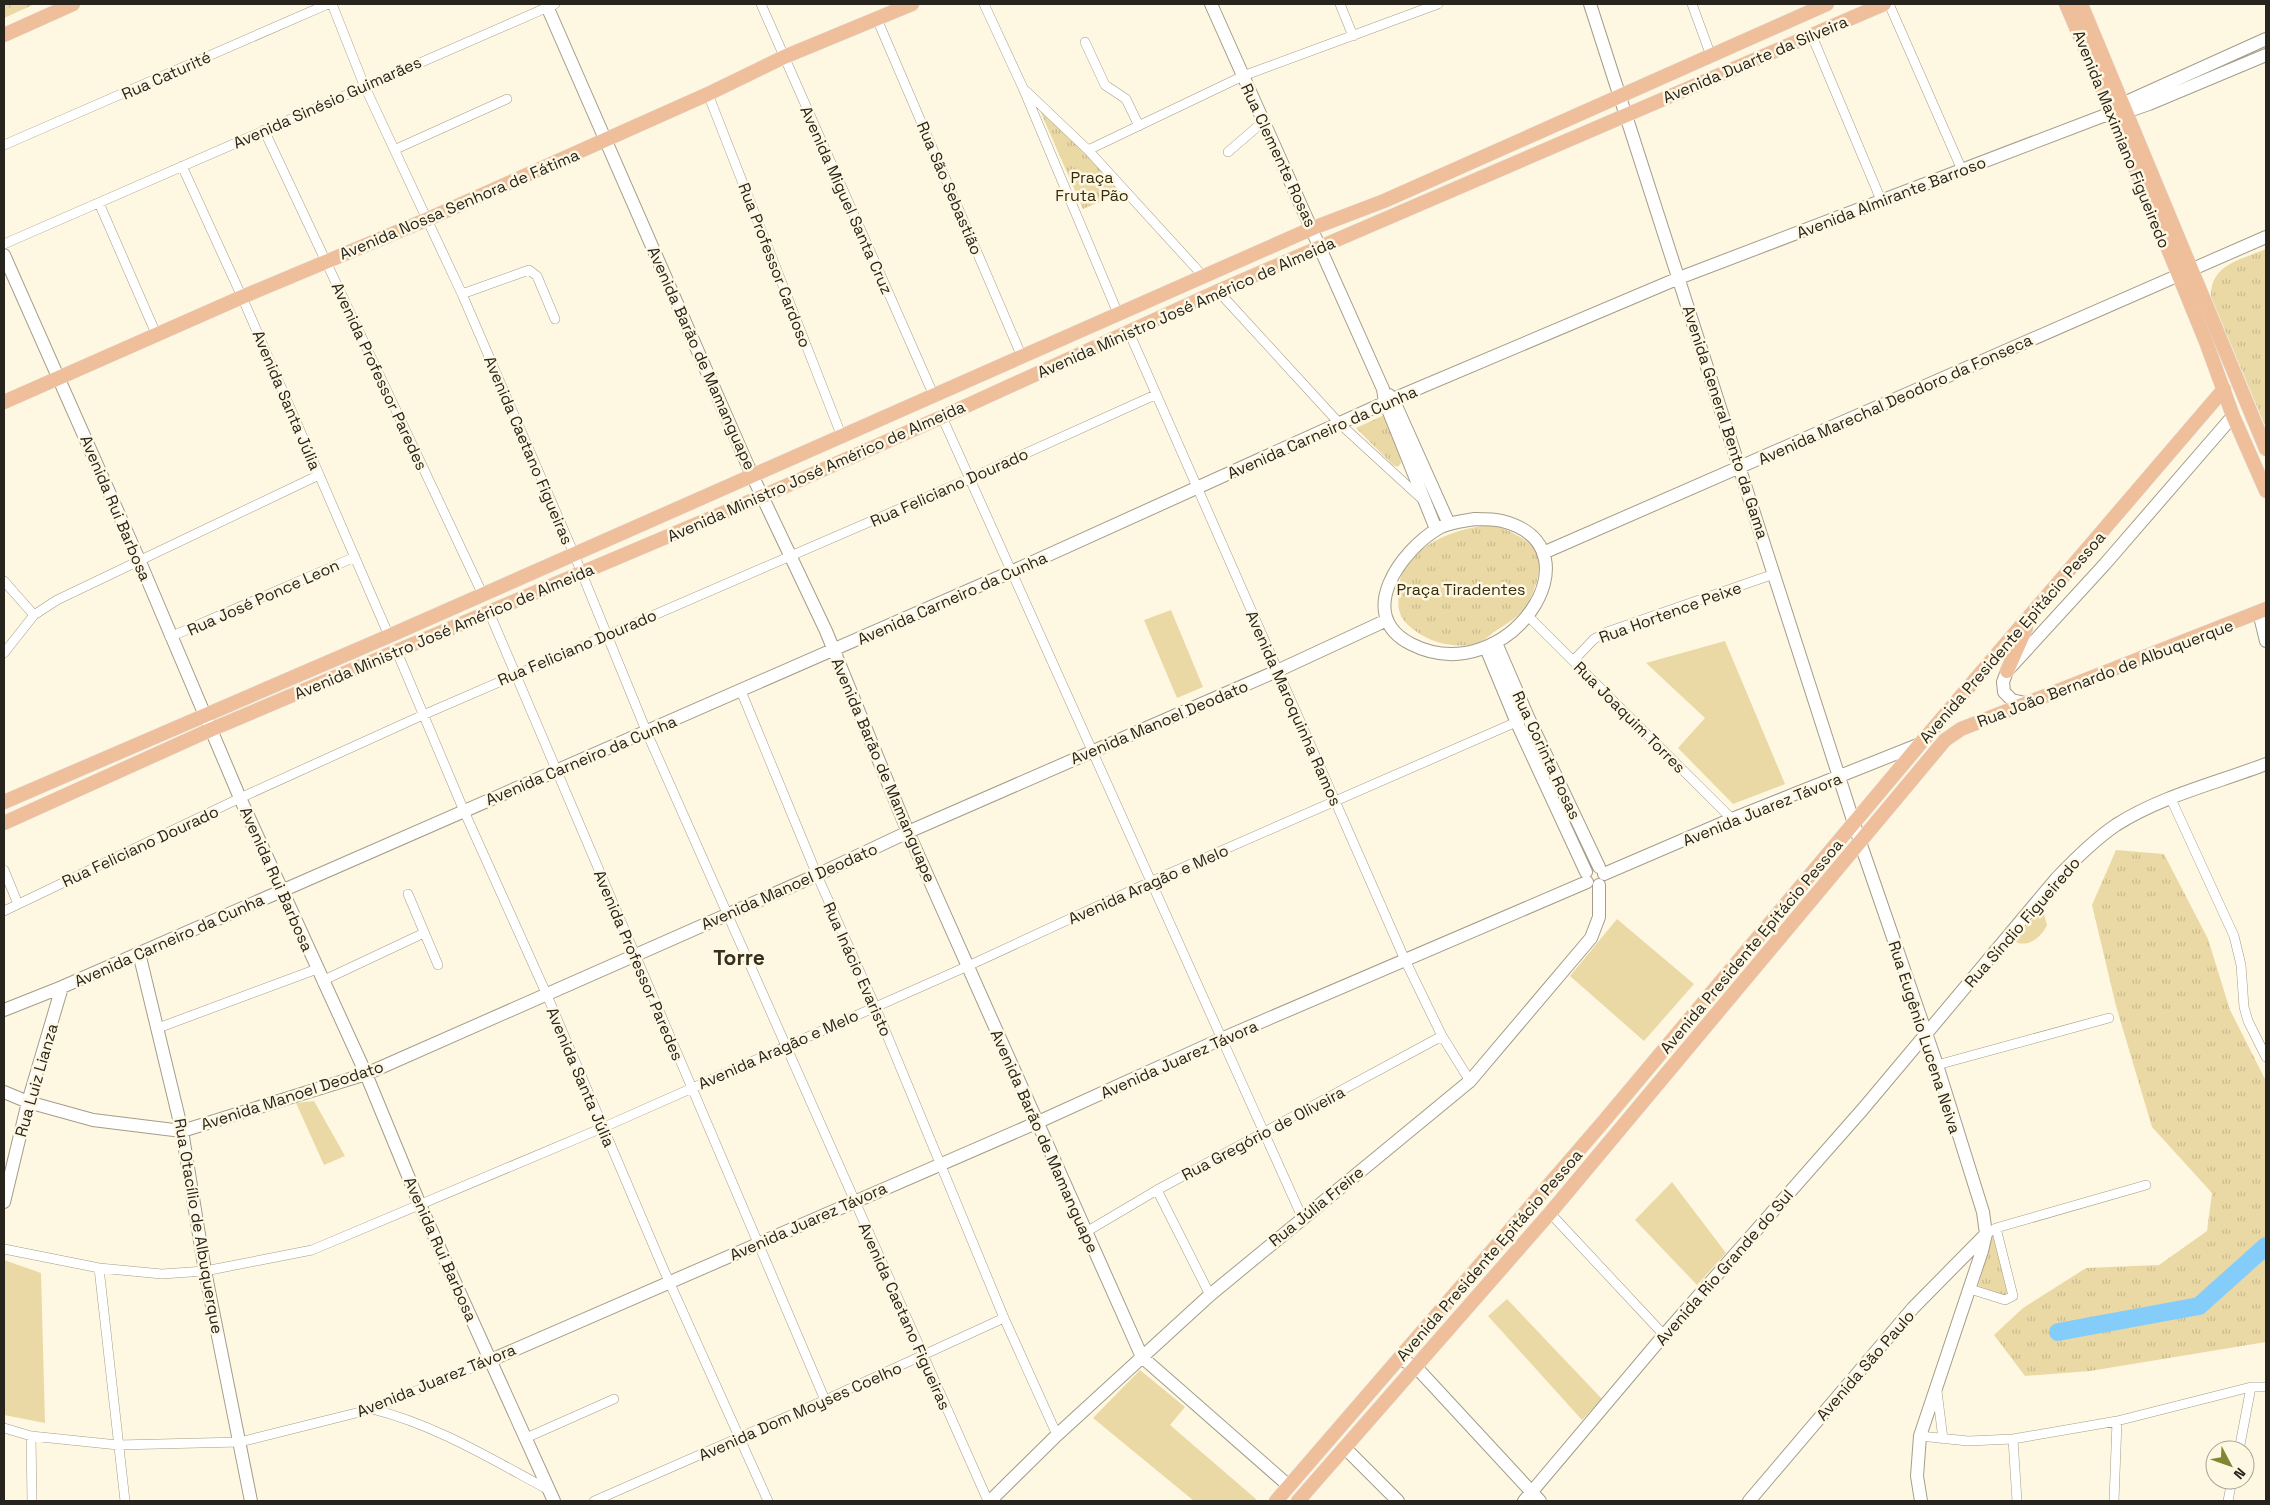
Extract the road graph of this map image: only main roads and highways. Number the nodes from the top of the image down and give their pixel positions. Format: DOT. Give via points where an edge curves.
graph roads {
  1 [pos="73,4"];
  2 [pos="912,4"];
  3 [pos="1827,4"];
  4 [pos="1884,4"];
  5 [pos="2066,4"];
  6 [pos="2081,4"];
  7 [pos="4,36"];
  8 [pos="1619,96"];
  9 [pos="2116,111"];
  10 [pos="1626,114"];
  11 [pos="2224,389"];
  12 [pos="4,402"];
  13 [pos="2266,449"];
  14 [pos="2266,491"];
  15 [pos="2263,611"];
  16 [pos="2032,613"];
  17 [pos="2006,671"];
  18 [pos="1945,740"];
  19 [pos="4,802"];
  20 [pos="4,823"];
  21 [pos="1276,1501"];
  22 [pos="1298,1501"];
  1 -- 7 [label="main road"];
  2 -- 12 [label="main road, Avenida Nossa Senhora de Fátima" via="784,57 428,219"];
  3 -- 8 [label="main road, Avenida Duarte da Silveira"];
  4 -- 10 [label="main road, Avenida Duarte da Silveira"];
  5 -- 9 [label="main road, Avenida Maximiano Figueiredo"];
  6 -- 9 [label="main road, Avenida Maximiano Figueiredo"];
  8 -- 19 [label="main road, Avenida Ministro José Américo de Almeida"];
  9 -- 11 [label="main road, Avenida Maximiano Figueiredo"];
  9 -- 13 [label="main road, Avenida Maximiano Figueiredo" via="2192,270"];
  10 -- 20 [label="main road, Avenida Ministro José Américo de Almeida" via="1128,330 763,496 210,730"];
  11 -- 14 [label="main road, Avenida Maximiano Figueiredo"];
  11 -- 16 [label="main road, Avenida Presidente Epitácio Pessoa"];
  15 -- 18 [label="main road, Rua João Bernardo de Albuquerque" via="2025,703 1961,729"];
  16 -- 17 [label="main road"];
  16 -- 21 [label="main road, Avenida Presidente Epitácio Pessoa" via="1604,1122"];
  18 -- 22 [label="main road, Avenida Presidente Epitácio Pessoa" via="1550,1214"];
}
